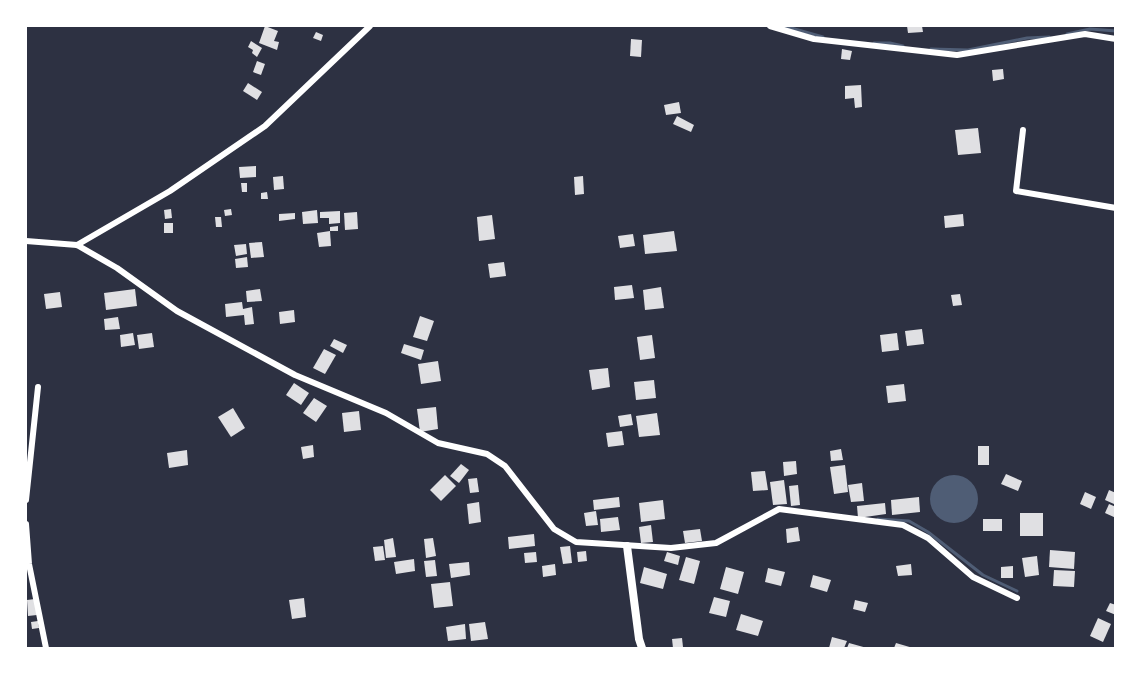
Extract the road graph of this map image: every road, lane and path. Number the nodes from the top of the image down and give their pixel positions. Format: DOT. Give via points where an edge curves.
graph roads {
  1 [pos="370,26"];
  2 [pos="770,26"];
  3 [pos="1116,39"];
  4 [pos="1023,130"];
  5 [pos="1116,208"];
  6 [pos="26,241"];
  7 [pos="76,245"];
  8 [pos="38,387"];
  9 [pos="26,500"];
  10 [pos="26,524"];
  11 [pos="627,546"];
  12 [pos="1017,598"];
  13 [pos="46,648"];
  14 [pos="642,648"];
  1 -- 7 [label="street" via="265,126 170,191"];
  2 -- 3 [label="street" via="814,39 957,55 1085,34"];
  4 -- 5 [label="street" via="1016,191"];
  6 -- 7 [label="street"];
  7 -- 11 [label="street" via="117,268 177,311 295,375 386,413 438,443 487,454 505,465 554,529 576,542"];
  8 -- 9 [label="street"];
  10 -- 13 [label="street"];
  11 -- 12 [label="street" via="671,548 716,543 779,509 903,525 928,538 973,577"];
  11 -- 14 [label="street"];
}
